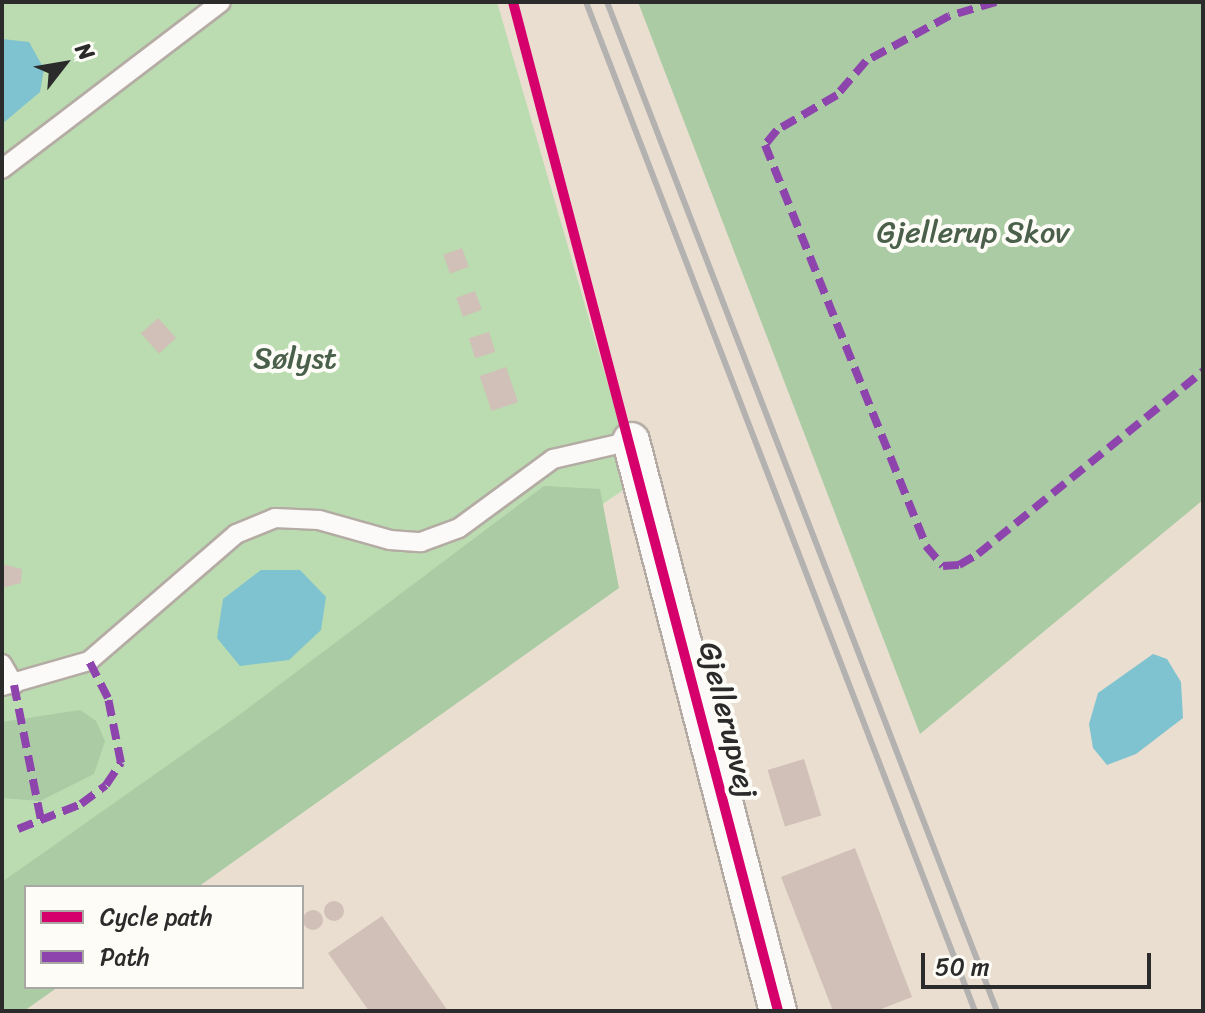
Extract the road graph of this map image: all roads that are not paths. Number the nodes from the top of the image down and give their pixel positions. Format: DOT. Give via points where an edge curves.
graph roads {
  1 [pos="221,2"];
  2 [pos="2,169"];
  3 [pos="631,441"];
  4 [pos="2,664"];
  5 [pos="8,686"];
  6 [pos="778,1011"];
  1 -- 2 [label="lane"];
  3 -- 5 [label="lane" via="553,459 459,528 421,542 390,540 319,520 275,518 236,534 89,661"];
  3 -- 6 [label="street, Gjellerupvej"];
  4 -- 5 [label="lane"];
}
